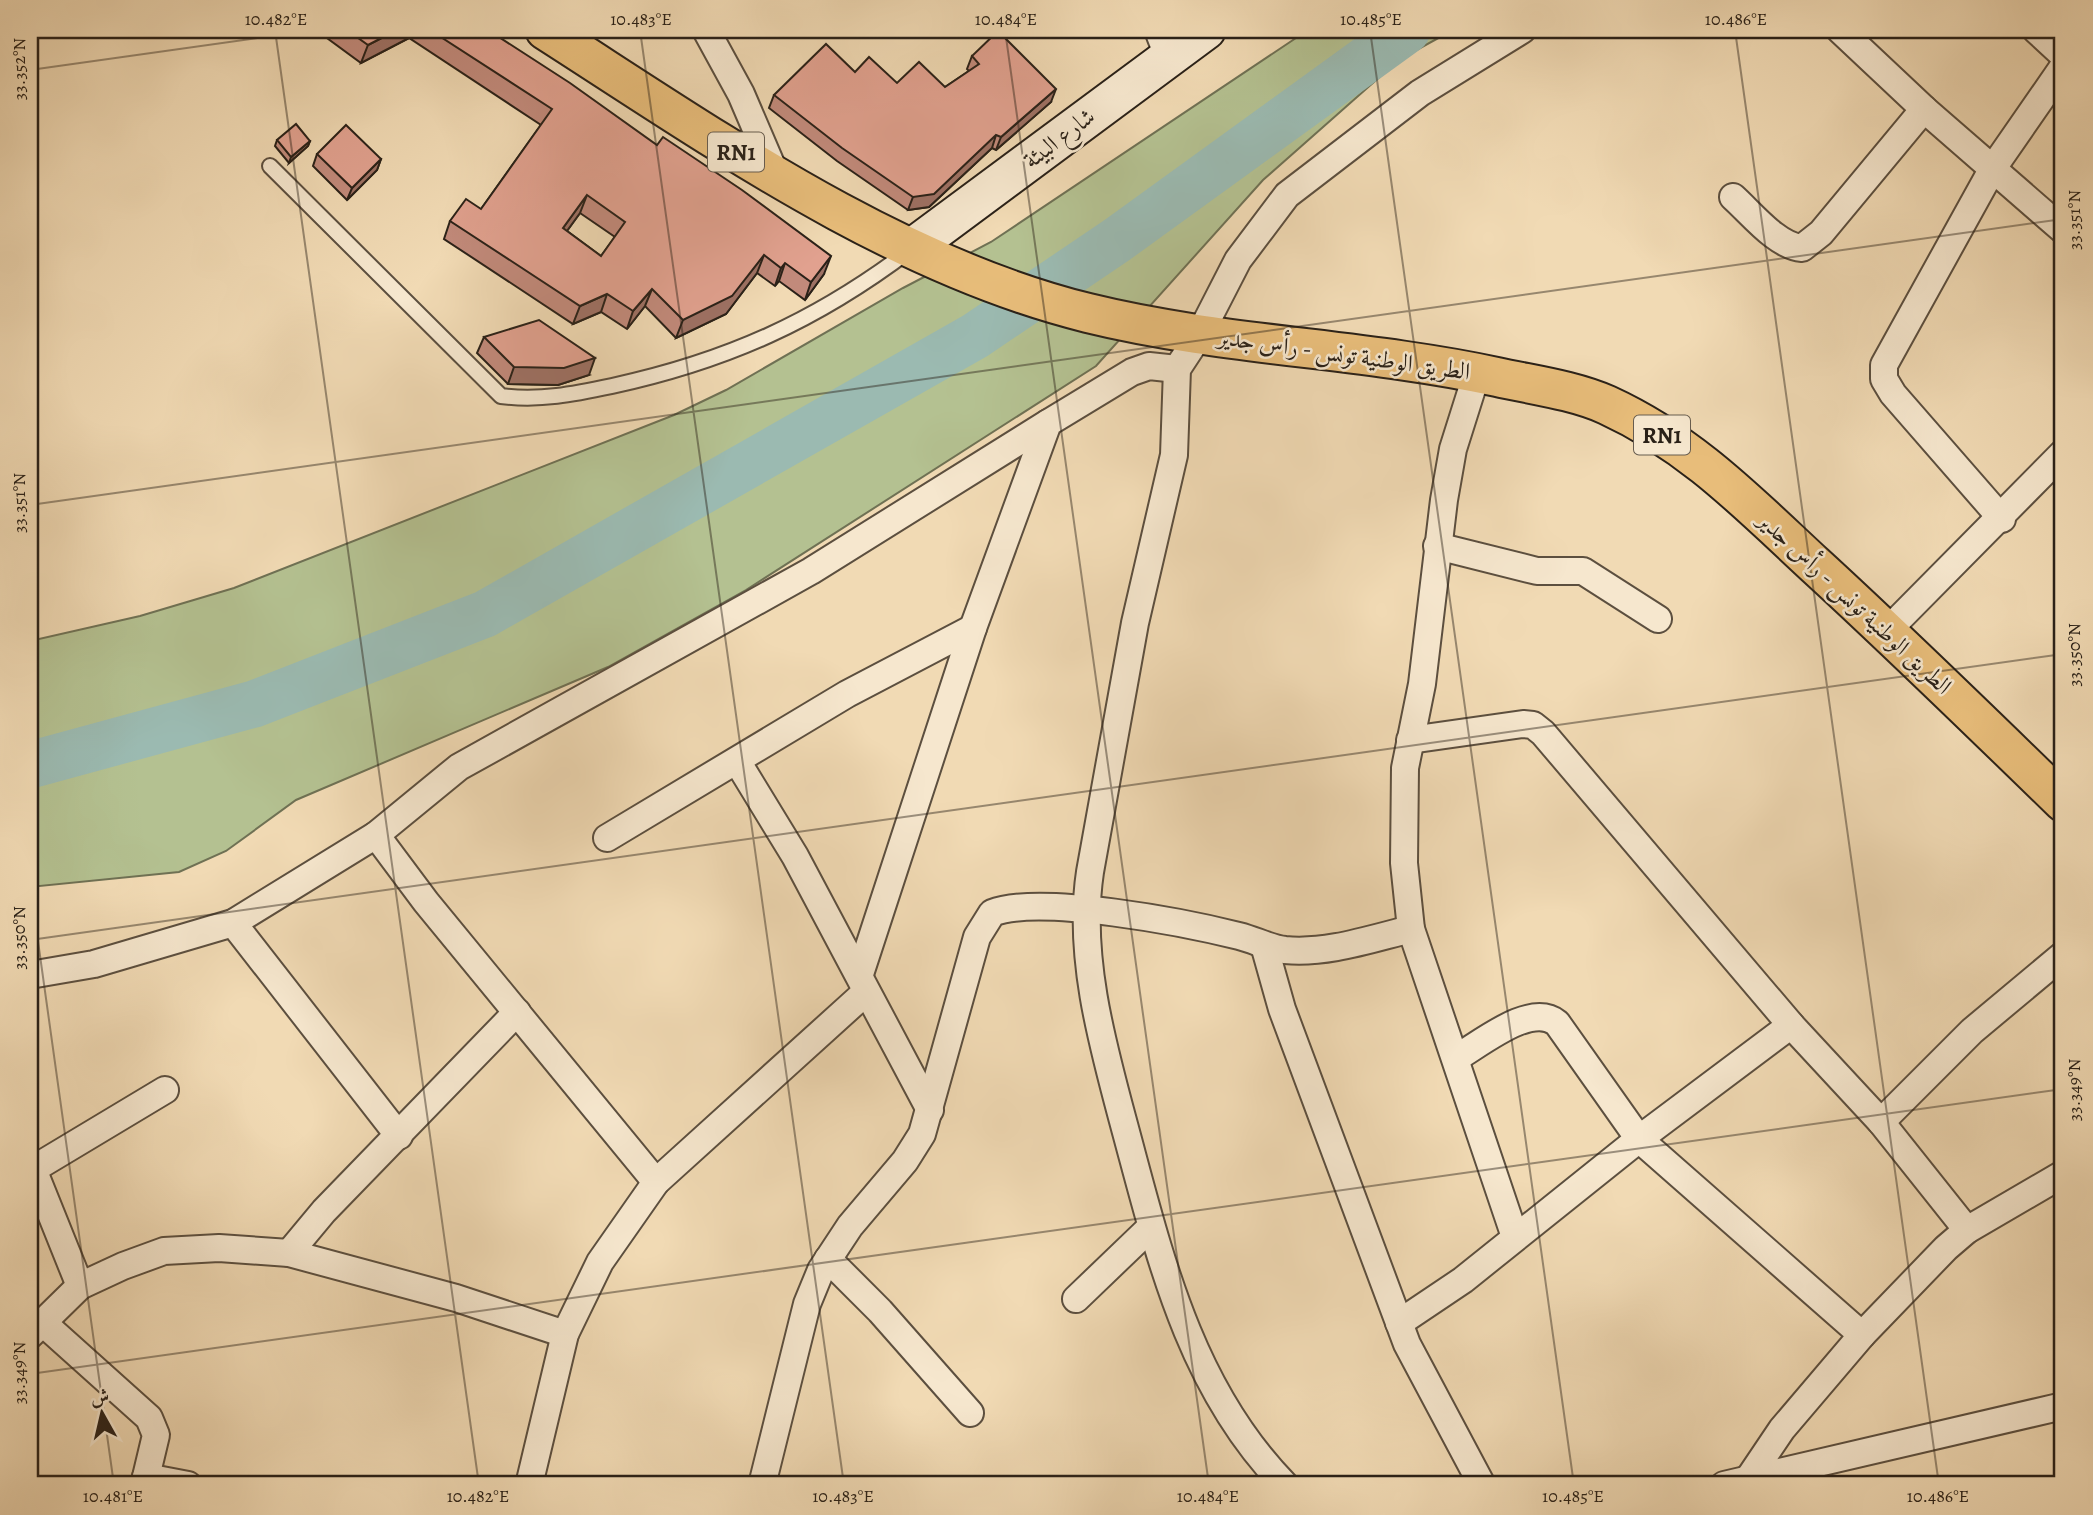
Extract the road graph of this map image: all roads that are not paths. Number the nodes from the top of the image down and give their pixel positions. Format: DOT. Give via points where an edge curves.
graph roads {
  1 [pos="545,30"];
  2 [pos="706,30"];
  3 [pos="1206,30"];
  4 [pos="1522,30"];
  5 [pos="1840,30"];
  6 [pos="2036,30"];
  7 [pos="1163,43"];
  8 [pos="2063,55"];
  9 [pos="2063,67"];
  10 [pos="1924,109"];
  11 [pos="271,166"];
  12 [pos="1993,168"];
  13 [pos="777,178"];
  14 [pos="1733,197"];
  15 [pos="2063,230"];
  16 [pos="924,254"];
  17 [pos="1200,334"];
  18 [pos="1177,369"];
  19 [pos="1477,373"];
  20 [pos="1048,423"];
  21 [pos="2063,453"];
  22 [pos="2002,519"];
  23 [pos="1437,546"];
  24 [pos="1658,619"];
  25 [pos="973,628"];
  26 [pos="1887,631"];
  27 [pos="1410,740"];
  28 [pos="737,761"];
  29 [pos="2063,802"];
  30 [pos="376,835"];
  31 [pos="607,838"];
  32 [pos="1084,910"];
  33 [pos="233,923"];
  34 [pos="1411,929"];
  35 [pos="1264,945"];
  36 [pos="2063,954"];
  37 [pos="30,975"];
  38 [pos="863,983"];
  39 [pos="517,1012"];
  40 [pos="1791,1025"];
  41 [pos="1456,1058"];
  42 [pos="164,1090"];
  43 [pos="930,1110"];
  44 [pos="1881,1122"];
  45 [pos="399,1136"];
  46 [pos="1639,1139"];
  47 [pos="31,1170"];
  48 [pos="2063,1174"];
  49 [pos="656,1182"];
  50 [pos="1151,1227"];
  51 [pos="1967,1230"];
  52 [pos="1515,1237"];
  53 [pos="289,1253"];
  54 [pos="828,1259"];
  55 [pos="80,1286"];
  56 [pos="1076,1299"];
  57 [pos="1399,1323"];
  58 [pos="36,1329"];
  59 [pos="565,1334"];
  60 [pos="1862,1335"];
  61 [pos="2063,1406"];
  62 [pos="970,1413"];
  63 [pos="145,1481"];
  64 [pos="1743,1483"];
  65 [pos="188,1485"];
  66 [pos="529,1485"];
  67 [pos="762,1485"];
  68 [pos="1285,1485"];
  69 [pos="1482,1485"];
  1 -- 13 [label="main road, الطريق الوطنية تونس - رأس جدير / RN1"];
  2 -- 13 [label="street" via="741,94"];
  3 -- 7 [label="street, شارع البيئة"];
  4 -- 17 [label="street" via="1420,93 1287,195 1238,261"];
  5 -- 10 [label="street"];
  6 -- 8 [label="street"];
  7 -- 16 [label="street, شارع البيئة"];
  9 -- 12 [label="street"];
  10 -- 12 [label="street"];
  10 -- 14 [label="street" via="1821,233 1802,248 1792,247"];
  11 -- 16 [label="lane" via="501,396 555,398 738,351"];
  12 -- 15 [label="street"];
  12 -- 22 [label="street" via="1884,365 1884,379"];
  13 -- 16 [label="main road, الطريق الوطنية تونس - رأس جدير / RN1"];
  16 -- 17 [label="main road, الطريق الوطنية تونس - رأس جدير / RN1" via="995,285 1088,313"];
  17 -- 18 [label="street"];
  17 -- 19 [label="main road, الطريق الوطنية تونس - رأس جدير / RN1"];
  18 -- 20 [label="street" via="1149,366 1132,372"];
  18 -- 32 [label="street" via="1174,455 1135,623"];
  19 -- 23 [label="street" via="1453,449"];
  19 -- 26 [label="main road, الطريق الوطنية تونس - رأس جدير / RN1" via="1602,403 1651,427 1706,463"];
  20 -- 25 [label="street"];
  20 -- 30 [label="street" via="811,570 459,767"];
  21 -- 22 [label="street"];
  22 -- 26 [label="street"];
  23 -- 24 [label="street" via="1536,571 1583,571"];
  23 -- 27 [label="street" via="1422,684"];
  25 -- 28 [label="street" via="901,663"];
  25 -- 38 [label="street"];
  26 -- 29 [label="main road, الطريق الوطنية تونس - رأس جدير / RN1"];
  27 -- 34 [label="street" via="1403,817"];
  27 -- 40 [label="street" via="1533,725 1615,814"];
  28 -- 31 [label="street"];
  28 -- 38 [label="street"];
  30 -- 33 [label="street"];
  30 -- 39 [label="street"];
  32 -- 35 [label="street" via="1200,927"];
  32 -- 43 [label="street" via="1013,907 985,920 950,1026"];
  32 -- 50 [label="street" via="1108,1056"];
  33 -- 37 [label="street" via="94,964"];
  33 -- 45 [label="street"];
  34 -- 35 [label="street" via="1310,951"];
  34 -- 41 [label="street"];
  35 -- 57 [label="street" via="1282,1009"];
  36 -- 44 [label="street" via="1972,1031"];
  38 -- 43 [label="street"];
  38 -- 49 [label="street"];
  39 -- 45 [label="street"];
  39 -- 49 [label="street"];
  40 -- 44 [label="street"];
  40 -- 46 [label="street"];
  41 -- 46 [label="street" via="1520,1020 1548,1016"];
  41 -- 52 [label="street"];
  42 -- 47 [label="street"];
  43 -- 54 [label="street" via="922,1134 905,1160"];
  44 -- 51 [label="street"];
  45 -- 53 [label="street"];
  46 -- 52 [label="street"];
  46 -- 60 [label="street"];
  47 -- 55 [label="street"];
  48 -- 51 [label="street"];
  49 -- 59 [label="street" via="600,1262"];
  50 -- 56 [label="street"];
  50 -- 68 [label="street" via="1171,1295 1214,1387"];
  51 -- 60 [label="street"];
  52 -- 57 [label="street" via="1463,1280"];
  53 -- 55 [label="street" via="219,1248 164,1251"];
  53 -- 59 [label="street" via="456,1298"];
  54 -- 62 [label="street"];
  54 -- 67 [label="street" via="807,1304"];
  55 -- 58 [label="street"];
  57 -- 69 [label="street"];
  58 -- 63 [label="street" via="149,1418 156,1435"];
  59 -- 66 [label="street"];
  60 -- 64 [label="street"];
  61 -- 64 [label="street"];
  63 -- 65 [label="street"];
}
